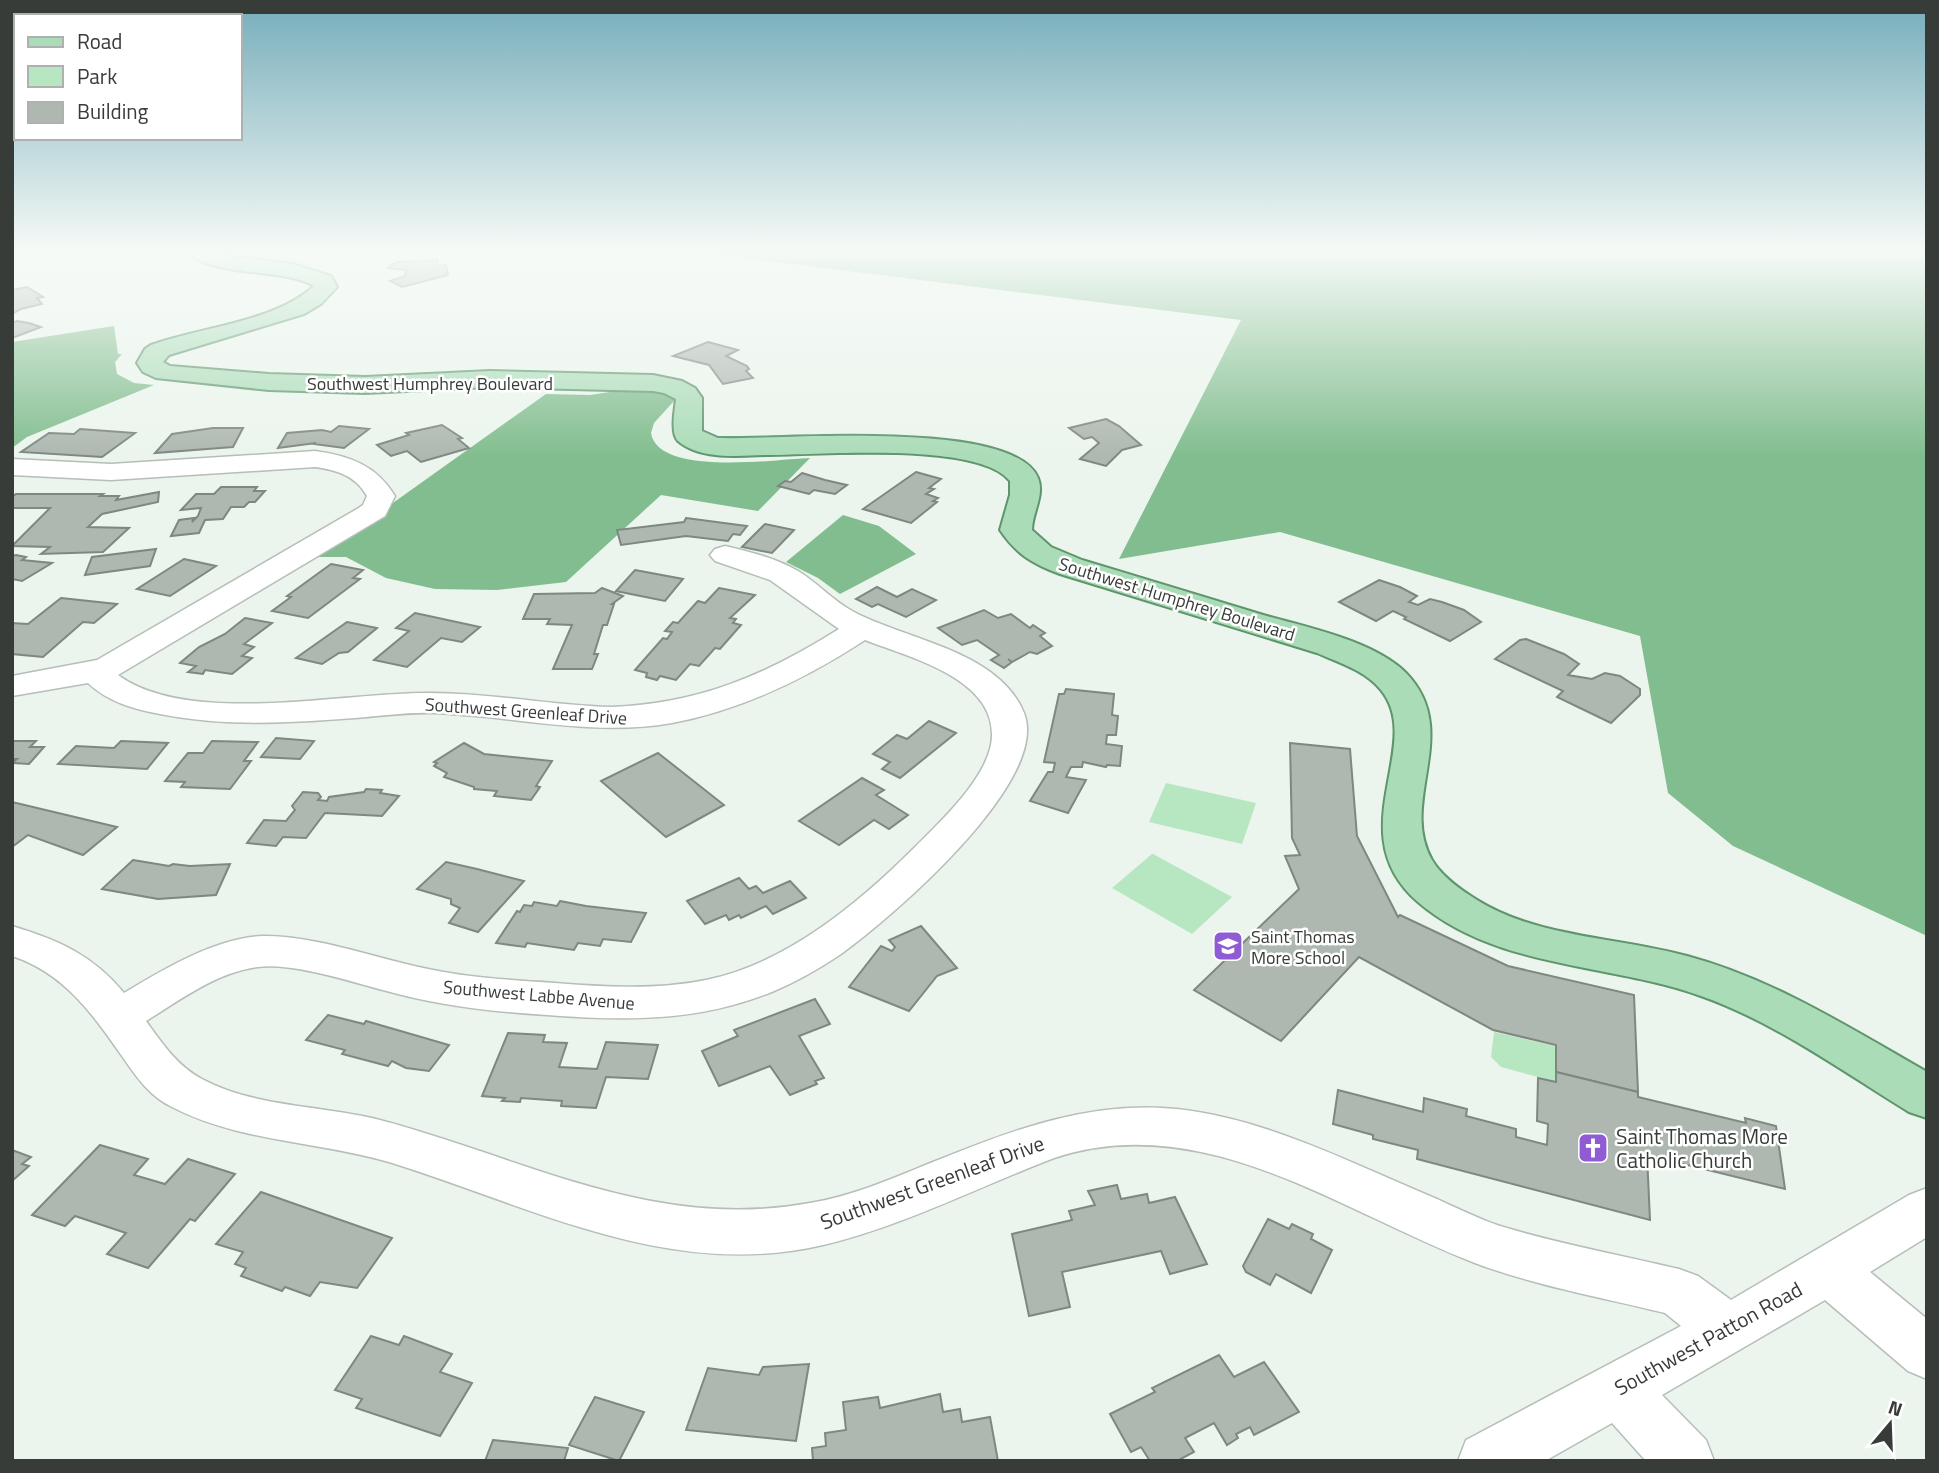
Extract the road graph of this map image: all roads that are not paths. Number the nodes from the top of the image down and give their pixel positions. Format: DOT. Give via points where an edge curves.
graph roads {
  1 [pos="263,319"];
  2 [pos="12,467"];
  3 [pos="725,555"];
  4 [pos="862,628"];
  5 [pos="96,672"];
  6 [pos="12,686"];
  7 [pos="12,941"];
  8 [pos="118,1017"];
  9 [pos="1927,1097"];
  10 [pos="1927,1210"];
  11 [pos="1828,1270"];
  12 [pos="1726,1328"];
  13 [pos="1927,1353"];
  14 [pos="1618,1388"];
  15 [pos="1487,1461"];
  16 [pos="1685,1461"];
  1 -- 9 [label="main road, Southwest Humphrey Boulevard" via="160,350 150,363 165,373 269,382 365,385 490,379 653,383 686,394 688,435 713,446 934,446 1010,463 1027,483 1016,530 1022,541 1040,554 1329,646 1392,681 1406,702 1412,723 1402,843 1414,870 1446,901 1520,935 1722,985"];
  2 -- 5 [label="street" via="111,472 315,459 362,472 381,496 367,515 147,647"];
  3 -- 4 [label="street, Southwest Labbe Avenue" via="771,569"];
  4 -- 5 [label="street, Southwest Greenleaf Drive" via="799,666 738,693 635,718 598,719 431,702 221,714 129,696"];
  4 -- 8 [label="street, Southwest Labbe Avenue" via="940,658 989,688 1007,713 1009,742 981,795 900,885 844,930 779,971 682,1001 586,1002 455,990 262,951 218,961"];
  5 -- 6 [label="street"];
  7 -- 8 [label="street, Southwest Greenleaf Drive" via="59,957 100,992"];
  8 -- 12 [label="street, Southwest Greenleaf Drive" via="159,1074 187,1094 245,1115 387,1142 611,1217 721,1232 806,1226 839,1219 1076,1132 1130,1127 1192,1130 1272,1151 1491,1246 1679,1293"];
  10 -- 11 [label="street, Southwest Patton Road"];
  11 -- 12 [label="street, Southwest Patton Road"];
  11 -- 13 [label="street"];
  12 -- 14 [label="street, Southwest Patton Road"];
  14 -- 15 [label="street, Southwest Patton Road"];
  14 -- 16 [label="street"];
}
